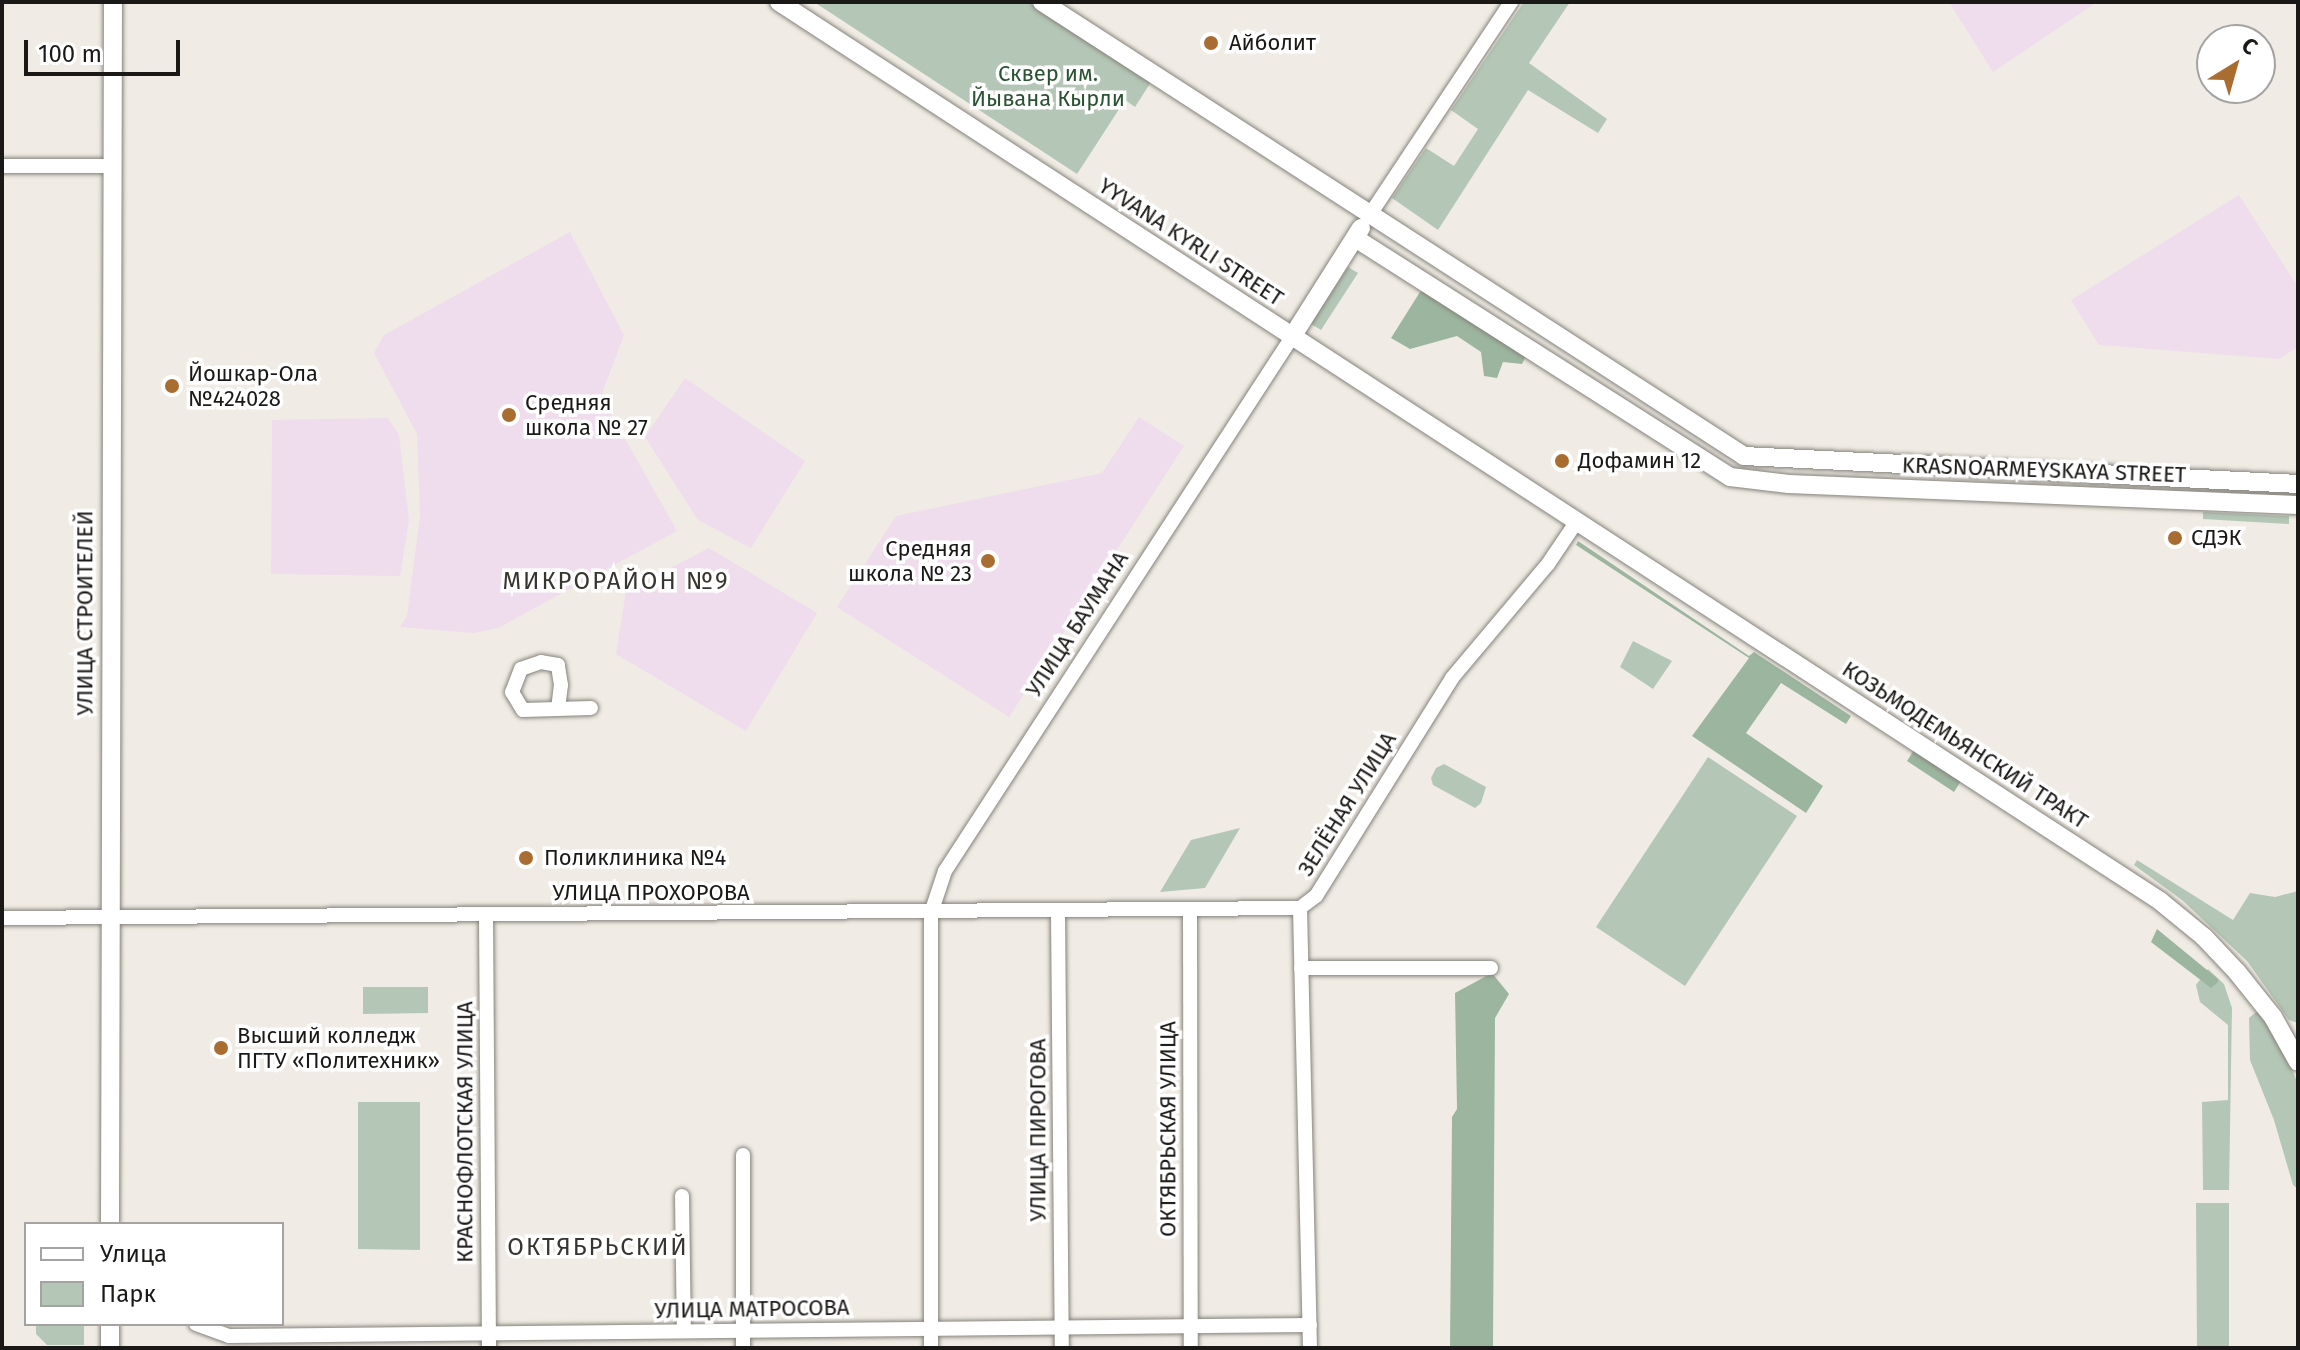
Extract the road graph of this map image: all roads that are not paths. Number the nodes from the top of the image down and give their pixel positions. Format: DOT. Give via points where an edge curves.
graph roads {
  1 [pos="113,2"];
  2 [pos="779,2"];
  3 [pos="1042,2"];
  4 [pos="1511,2"];
  5 [pos="2,166"];
  6 [pos="111,166"];
  7 [pos="1369,216"];
  8 [pos="1355,238"];
  9 [pos="1540,326"];
  10 [pos="1292,337"];
  11 [pos="1527,347"];
  12 [pos="1790,461"];
  13 [pos="2018,471"];
  14 [pos="2080,473"];
  15 [pos="1789,484"];
  16 [pos="2298,484"];
  17 [pos="2017,494"];
  18 [pos="2079,496"];
  19 [pos="2298,505"];
  20 [pos="1577,521"];
  21 [pos="591,708"];
  22 [pos="558,709"];
  23 [pos="1300,908"];
  24 [pos="1190,910"];
  25 [pos="1058,912"];
  26 [pos="931,913"];
  27 [pos="486,916"];
  28 [pos="2,918"];
  29 [pos="108,919"];
  30 [pos="1301,968"];
  31 [pos="1491,968"];
  32 [pos="2296,1050"];
  33 [pos="743,1155"];
  34 [pos="682,1196"];
  35 [pos="110,1222"];
  36 [pos="1310,1325"];
  37 [pos="110,1326"];
  38 [pos="202,1326"];
  39 [pos="1191,1326"];
  40 [pos="1062,1328"];
  41 [pos="931,1329"];
  42 [pos="684,1331"];
  43 [pos="743,1331"];
  44 [pos="489,1341"];
  45 [pos="110,1348"];
  46 [pos="743,1348"];
  47 [pos="931,1348"];
  48 [pos="1062,1348"];
  49 [pos="1191,1348"];
  50 [pos="1310,1348"];
  1 -- 6 [label="main road, УЛИЦА СТРОИТЕЛЕЙ"];
  2 -- 10 [label="main road, YYVANA KYRLI STREET"];
  3 -- 7 [label="main road"];
  4 -- 7 [label="street, УЛИЦА БАУМАНА"];
  5 -- 6 [label="street"];
  6 -- 29 [label="main road, УЛИЦА СТРОИТЕЛЕЙ"];
  7 -- 8 [label="main road, УЛИЦА БАУМАНА"];
  7 -- 9 [label="main road"];
  8 -- 10 [label="main road, УЛИЦА БАУМАНА"];
  8 -- 11 [label="main road"];
  9 -- 11 [label="main road"];
  9 -- 12 [label="main road" via="1735,451 1754,459"];
  10 -- 20 [label="main road, YYVANA KYRLI STREET"];
  10 -- 26 [label="street, УЛИЦА БАУМАНА" via="945,871"];
  11 -- 15 [label="main road" via="1722,473"];
  12 -- 13 [label="main road, KRASNOARMEYSKAYA STREET"];
  12 -- 15 [label="main road"];
  13 -- 14 [label="main road, KRASNOARMEYSKAYA STREET"];
  13 -- 17 [label="main road"];
  14 -- 16 [label="main road, KRASNOARMEYSKAYA STREET"];
  14 -- 18 [label="main road"];
  15 -- 17 [label="main road, KRASNOARMEYSKAYA STREET"];
  17 -- 18 [label="main road, KRASNOARMEYSKAYA STREET"];
  18 -- 19 [label="main road, KRASNOARMEYSKAYA STREET"];
  20 -- 23 [label="street, ЗЕЛЁНАЯ УЛИЦА" via="1548,564 1452,678 1316,896"];
  20 -- 32 [label="main road, КОЗЬМОДЕМЬЯНСКИЙ ТРАКТ" via="2174,911 2237,972"];
  21 -- 22 [label="street"];
  23 -- 24 [label="street, УЛИЦА ПРОХОРОВА"];
  23 -- 30 [label="street, ЗЕЛЁНАЯ УЛИЦА"];
  24 -- 25 [label="street, УЛИЦА ПРОХОРОВА"];
  24 -- 39 [label="street, ОКТЯБРЬСКАЯ УЛИЦА"];
  25 -- 26 [label="street, УЛИЦА ПРОХОРОВА"];
  25 -- 40 [label="street, УЛИЦА ПИРОГОВА"];
  26 -- 27 [label="street, УЛИЦА ПРОХОРОВА"];
  26 -- 41 [label="street, УЛИЦА БАУМАНА"];
  27 -- 29 [label="street, УЛИЦА ПРОХОРОВА"];
  27 -- 44 [label="street, КРАСНОФЛОТСКАЯ УЛИЦА"];
  28 -- 29 [label="street, УЛИЦА ПРОХОРОВА"];
  29 -- 35 [label="main road, УЛИЦА СТРОИТЕЛЕЙ"];
  30 -- 31 [label="street"];
  30 -- 36 [label="street, ЗЕЛЁНАЯ УЛИЦА"];
  33 -- 43 [label="street"];
  34 -- 42 [label="street"];
  36 -- 39 [label="street, УЛИЦА МАТРОСОВА"];
  36 -- 50 [label="street, ЗЕЛЁНАЯ УЛИЦА"];
  37 -- 45 [label="main road"];
  38 -- 44 [label="street, УЛИЦА МАТРОСОВА" via="229,1336"];
  39 -- 40 [label="street, УЛИЦА МАТРОСОВА"];
  39 -- 49 [label="street, ОКТЯБРЬСКАЯ УЛИЦА"];
  40 -- 41 [label="street, УЛИЦА МАТРОСОВА"];
  40 -- 48 [label="street, УЛИЦА ПИРОГОВА"];
  41 -- 43 [label="street, УЛИЦА МАТРОСОВА"];
  41 -- 47 [label="street, УЛИЦА БАУМАНА"];
  42 -- 43 [label="street, УЛИЦА МАТРОСОВА"];
  42 -- 44 [label="street, УЛИЦА МАТРОСОВА"];
  43 -- 46 [label="street"];
}
